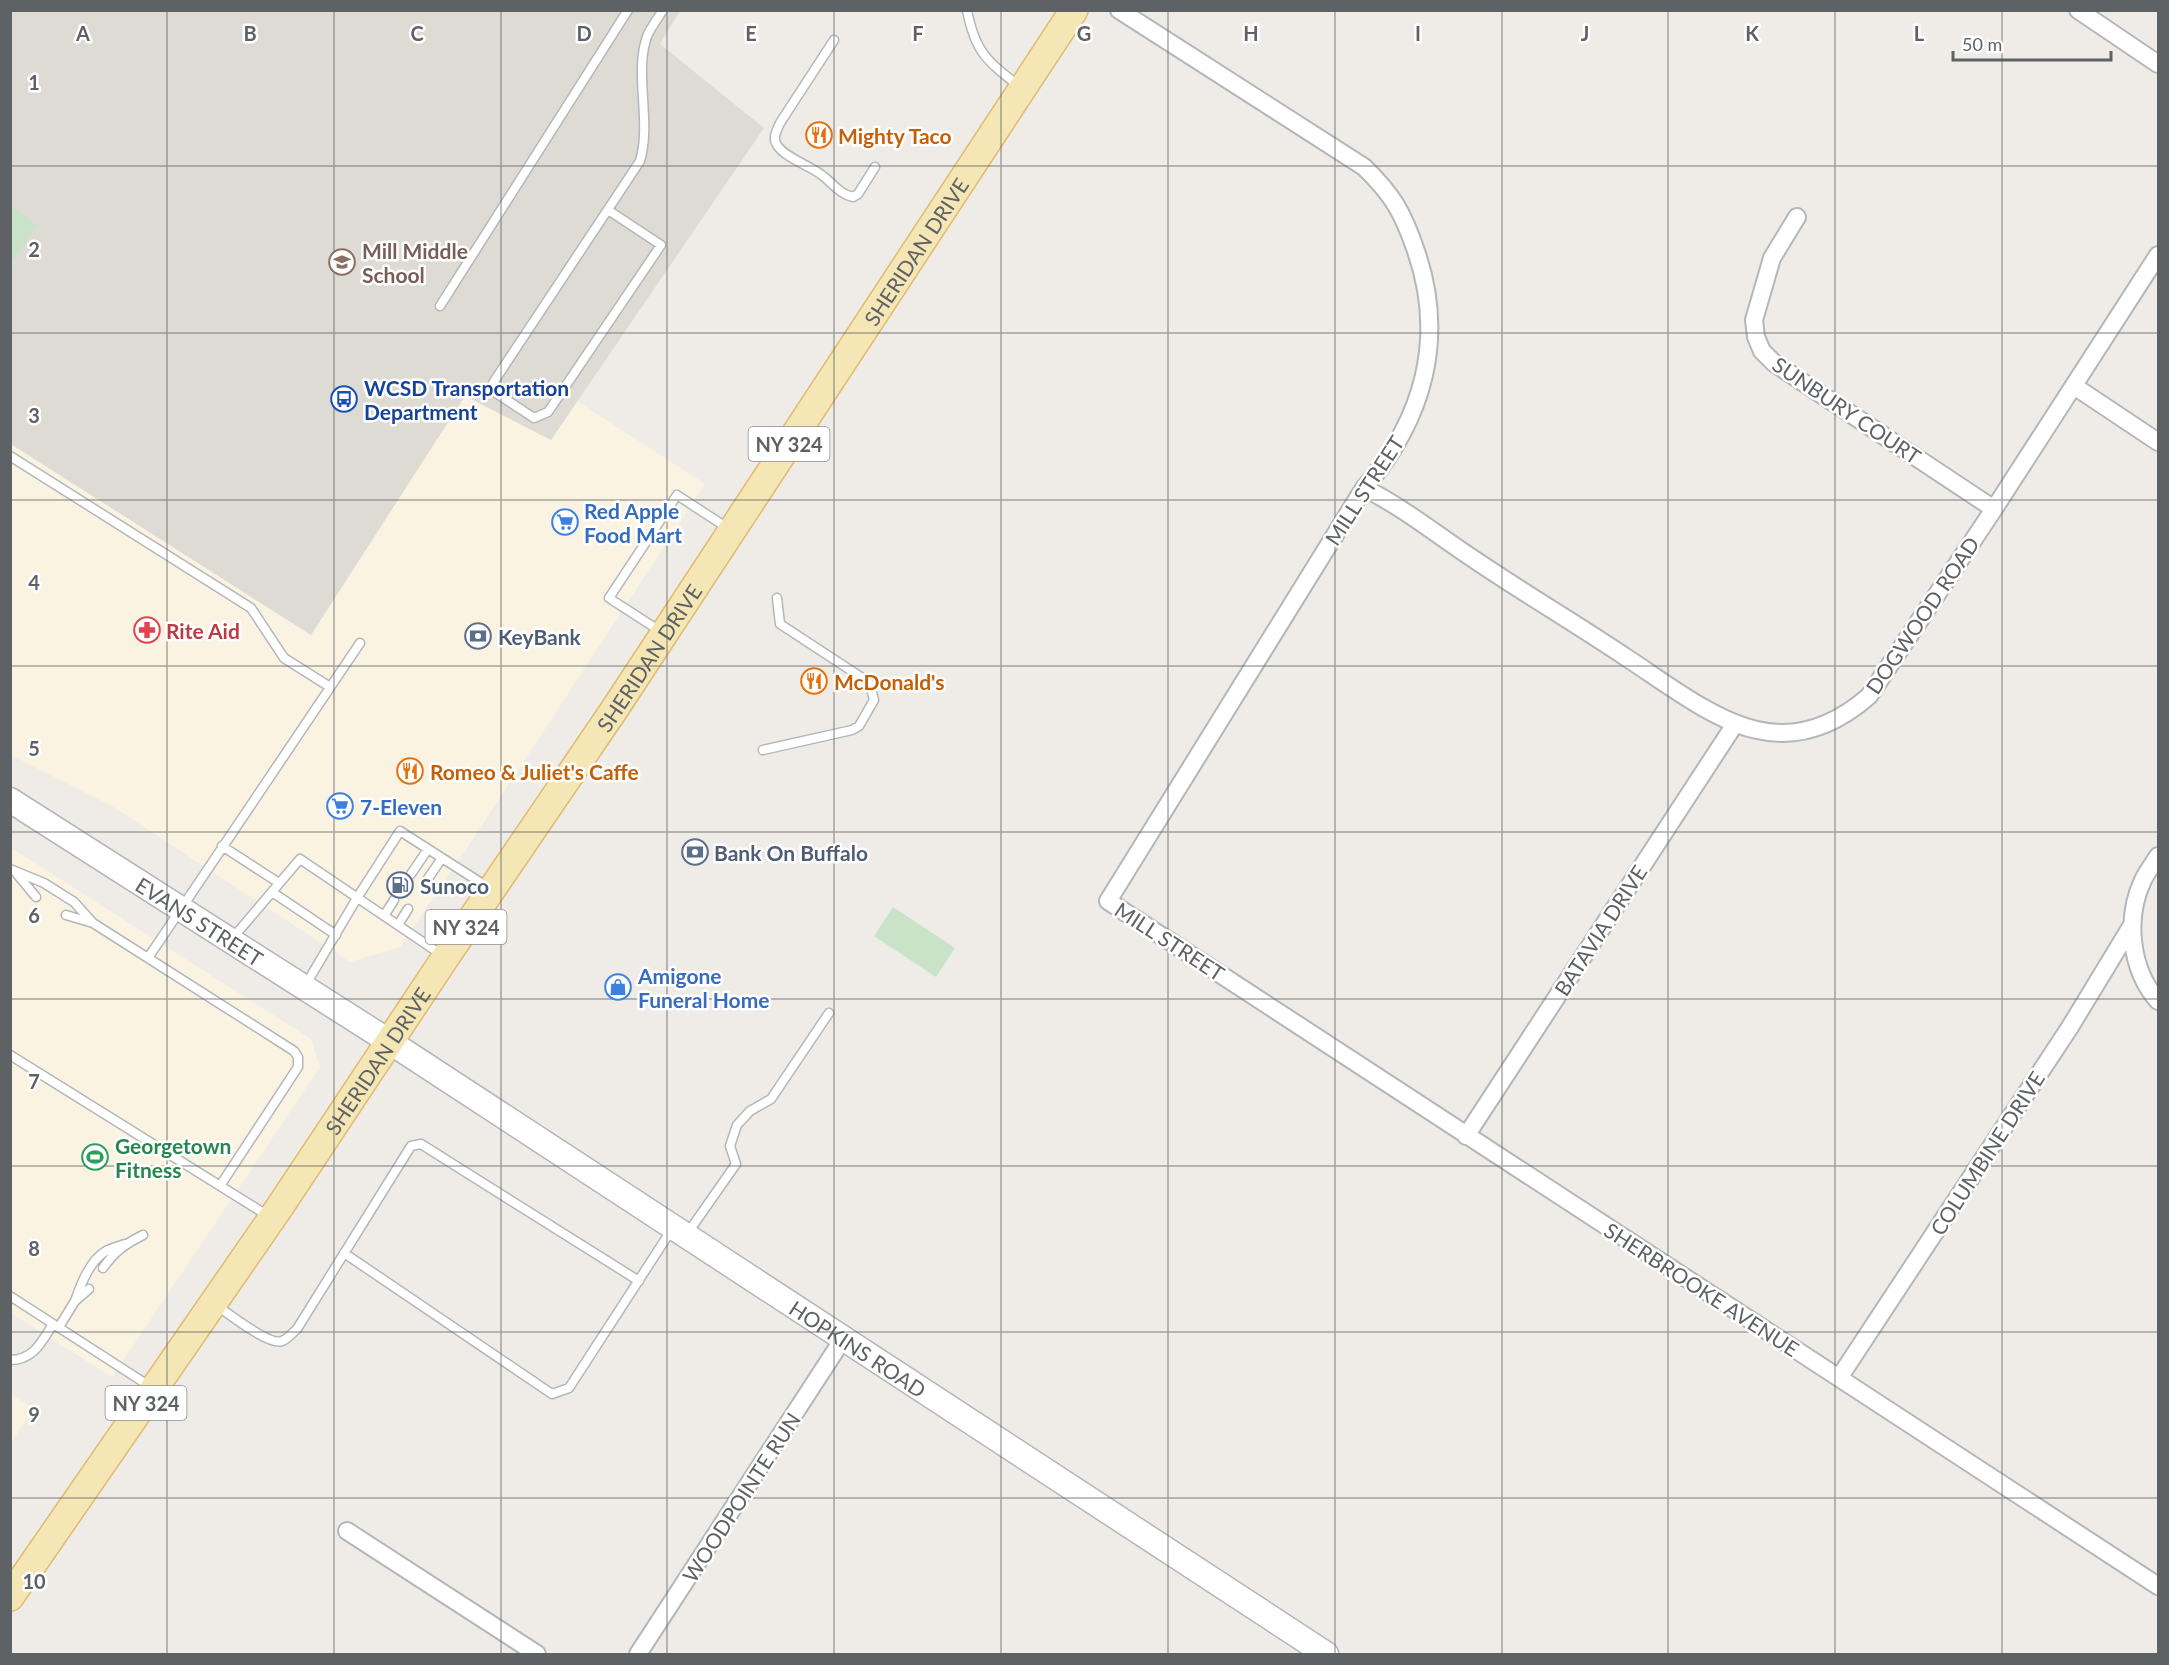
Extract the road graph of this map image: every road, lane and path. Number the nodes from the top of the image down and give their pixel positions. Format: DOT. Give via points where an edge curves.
graph roads {
  1 [pos="628,10"];
  2 [pos="663,10"];
  3 [pos="967,10"];
  4 [pos="1074,10"];
  5 [pos="1119,10"];
  6 [pos="2078,10"];
  7 [pos="834,40"];
  8 [pos="2158,64"];
  9 [pos="1022,89"];
  10 [pos="875,167"];
  11 [pos="608,210"];
  12 [pos="1797,217"];
  13 [pos="2158,255"];
  14 [pos="440,306"];
  15 [pos="2074,386"];
  16 [pos="2158,442"];
  17 [pos="10,456"];
  18 [pos="1364,488"];
  19 [pos="1994,509"];
  20 [pos="732,530"];
  21 [pos="777,598"];
  22 [pos="664,633"];
  23 [pos="360,643"];
  24 [pos="330,687"];
  25 [pos="1735,724"];
  26 [pos="763,750"];
  27 [pos="10,800"];
  28 [pos="222,846"];
  29 [pos="428,849"];
  30 [pos="2158,856"];
  31 [pos="442,858"];
  32 [pos="14,871"];
  33 [pos="411,874"];
  34 [pos="279,883"];
  35 [pos="424,883"];
  36 [pos="492,890"];
  37 [pos="272,892"];
  38 [pos="36,897"];
  39 [pos="357,898"];
  40 [pos="394,900"];
  41 [pos="180,908"];
  42 [pos="408,909"];
  43 [pos="66,915"];
  44 [pos="384,916"];
  45 [pos="93,923"];
  46 [pos="398,925"];
  47 [pos="2132,925"];
  48 [pos="336,935"];
  49 [pos="231,941"];
  50 [pos="445,957"];
  51 [pos="148,958"];
  52 [pos="305,988"];
  53 [pos="1247,990"];
  54 [pos="2158,1001"];
  55 [pos="829,1013"];
  56 [pos="390,1042"];
  57 [pos="10,1055"];
  58 [pos="1466,1136"];
  59 [pos="220,1186"];
  60 [pos="272,1219"];
  61 [pos="679,1232"];
  62 [pos="143,1235"];
  63 [pos="124,1244"];
  64 [pos="344,1253"];
  65 [pos="103,1268"];
  66 [pos="639,1281"];
  67 [pos="89,1289"];
  68 [pos="10,1296"];
  69 [pos="75,1301"];
  70 [pos="213,1303"];
  71 [pos="56,1325"];
  72 [pos="843,1339"];
  73 [pos="10,1360"];
  74 [pos="1839,1378"];
  75 [pos="155,1390"];
  76 [pos="347,1531"];
  77 [pos="2158,1586"];
  78 [pos="10,1597"];
  79 [pos="537,1654"];
  80 [pos="639,1654"];
  81 [pos="1326,1654"];
  1 -- 14 [label="lane"];
  2 -- 11 [label="lane" via="648,34 644,50 643,152"];
  3 -- 9 [label="lane" via="971,33 981,52"];
  4 -- 9 [label="main road, SHERIDAN DRIVE / NY 324"];
  5 -- 18 [label="street, MILL STREET" via="1364,167 1385,187 1401,211 1425,276 1430,345 1425,377 1414,408 1392,450"];
  6 -- 8 [label="street"];
  7 -- 10 [label="lane" via="780,123 775,143 848,196 858,194"];
  9 -- 20 [label="main road, SHERIDAN DRIVE / NY 324"];
  11 -- 11 [label="lane" via="493,383 496,393 534,418 548,412 661,245"];
  12 -- 19 [label="street, SUNBURY COURT" via="1772,258 1754,320 1755,337 1762,351 1774,363"];
  13 -- 15 [label="street, DOGWOOD ROAD"];
  15 -- 16 [label="street"];
  15 -- 19 [label="street, DOGWOOD ROAD"];
  17 -- 24 [label="lane" via="251,608 284,658"];
  18 -- 25 [label="street, DOGWOOD ROAD"];
  18 -- 53 [label="street, MILL STREET" via="1108,901"];
  19 -- 25 [label="street, DOGWOOD ROAD" via="1869,696 1852,711 1832,723 1783,733"];
  20 -- 22 [label="main road, SHERIDAN DRIVE / NY 324"];
  20 -- 22 [label="lane" via="677,495 609,598"];
  21 -- 26 [label="lane" via="780,624 864,679 870,684 874,700 859,726 852,730"];
  22 -- 36 [label="main road, SHERIDAN DRIVE / NY 324"];
  23 -- 24 [label="lane"];
  24 -- 28 [label="lane"];
  25 -- 58 [label="street, BATAVIA DRIVE"];
  27 -- 41 [label="street, EVANS STREET"];
  28 -- 34 [label="lane"];
  28 -- 41 [label="lane"];
  29 -- 31 [label="lane"];
  29 -- 33 [label="lane"];
  29 -- 39 [label="lane" via="400,831"];
  30 -- 47 [label="street" via="2143,879"];
  31 -- 35 [label="lane"];
  31 -- 36 [label="lane"];
  32 -- 38 [label="lane"];
  32 -- 45 [label="lane" via="75,902"];
  34 -- 37 [label="lane"];
  34 -- 39 [label="lane" via="300,859"];
  36 -- 50 [label="main road, SHERIDAN DRIVE / NY 324"];
  37 -- 48 [label="lane"];
  37 -- 49 [label="lane"];
  39 -- 44 [label="lane"];
  39 -- 48 [label="lane"];
  40 -- 44 [label="lane"];
  41 -- 49 [label="street, EVANS STREET"];
  41 -- 51 [label="lane"];
  42 -- 46 [label="lane"];
  43 -- 45 [label="lane"];
  44 -- 46 [label="lane"];
  45 -- 51 [label="lane"];
  46 -- 50 [label="lane"];
  47 -- 54 [label="street" via="2133,948 2141,975"];
  47 -- 74 [label="street, COLUMBINE DRIVE" via="2070,1027"];
  48 -- 52 [label="lane"];
  49 -- 52 [label="street, EVANS STREET"];
  50 -- 56 [label="main road, SHERIDAN DRIVE / NY 324"];
  51 -- 59 [label="lane" via="294,1051 298,1058 298,1067"];
  52 -- 56 [label="street, EVANS STREET"];
  53 -- 58 [label="street, SHERBROOKE AVENUE"];
  55 -- 61 [label="lane" via="771,1099 750,1110 737,1125 730,1146 736,1164"];
  56 -- 60 [label="main road, SHERIDAN DRIVE / NY 324"];
  56 -- 61 [label="street, HOPKINS ROAD"];
  57 -- 59 [label="lane"];
  58 -- 74 [label="street, SHERBROOKE AVENUE"];
  59 -- 60 [label="lane"];
  60 -- 70 [label="main road, SHERIDAN DRIVE / NY 324"];
  61 -- 66 [label="lane"];
  61 -- 72 [label="street, HOPKINS ROAD"];
  62 -- 63 [label="lane"];
  63 -- 65 [label="lane"];
  63 -- 69 [label="lane" via="105,1251 96,1260"];
  64 -- 66 [label="lane" via="411,1146 421,1144"];
  64 -- 66 [label="lane" via="552,1394 569,1388"];
  64 -- 70 [label="lane" via="297,1329 285,1341 266,1338"];
  67 -- 69 [label="lane"];
  68 -- 71 [label="lane"];
  69 -- 71 [label="lane"];
  70 -- 75 [label="main road, SHERIDAN DRIVE / NY 324"];
  71 -- 73 [label="lane" via="31,1354"];
  71 -- 75 [label="lane"];
  72 -- 80 [label="street, WOODPOINTE RUN"];
  72 -- 81 [label="street, HOPKINS ROAD"];
  74 -- 77 [label="street, SHERBROOKE AVENUE"];
  75 -- 78 [label="main road, SHERIDAN DRIVE / NY 324"];
  76 -- 79 [label="street"];
}
